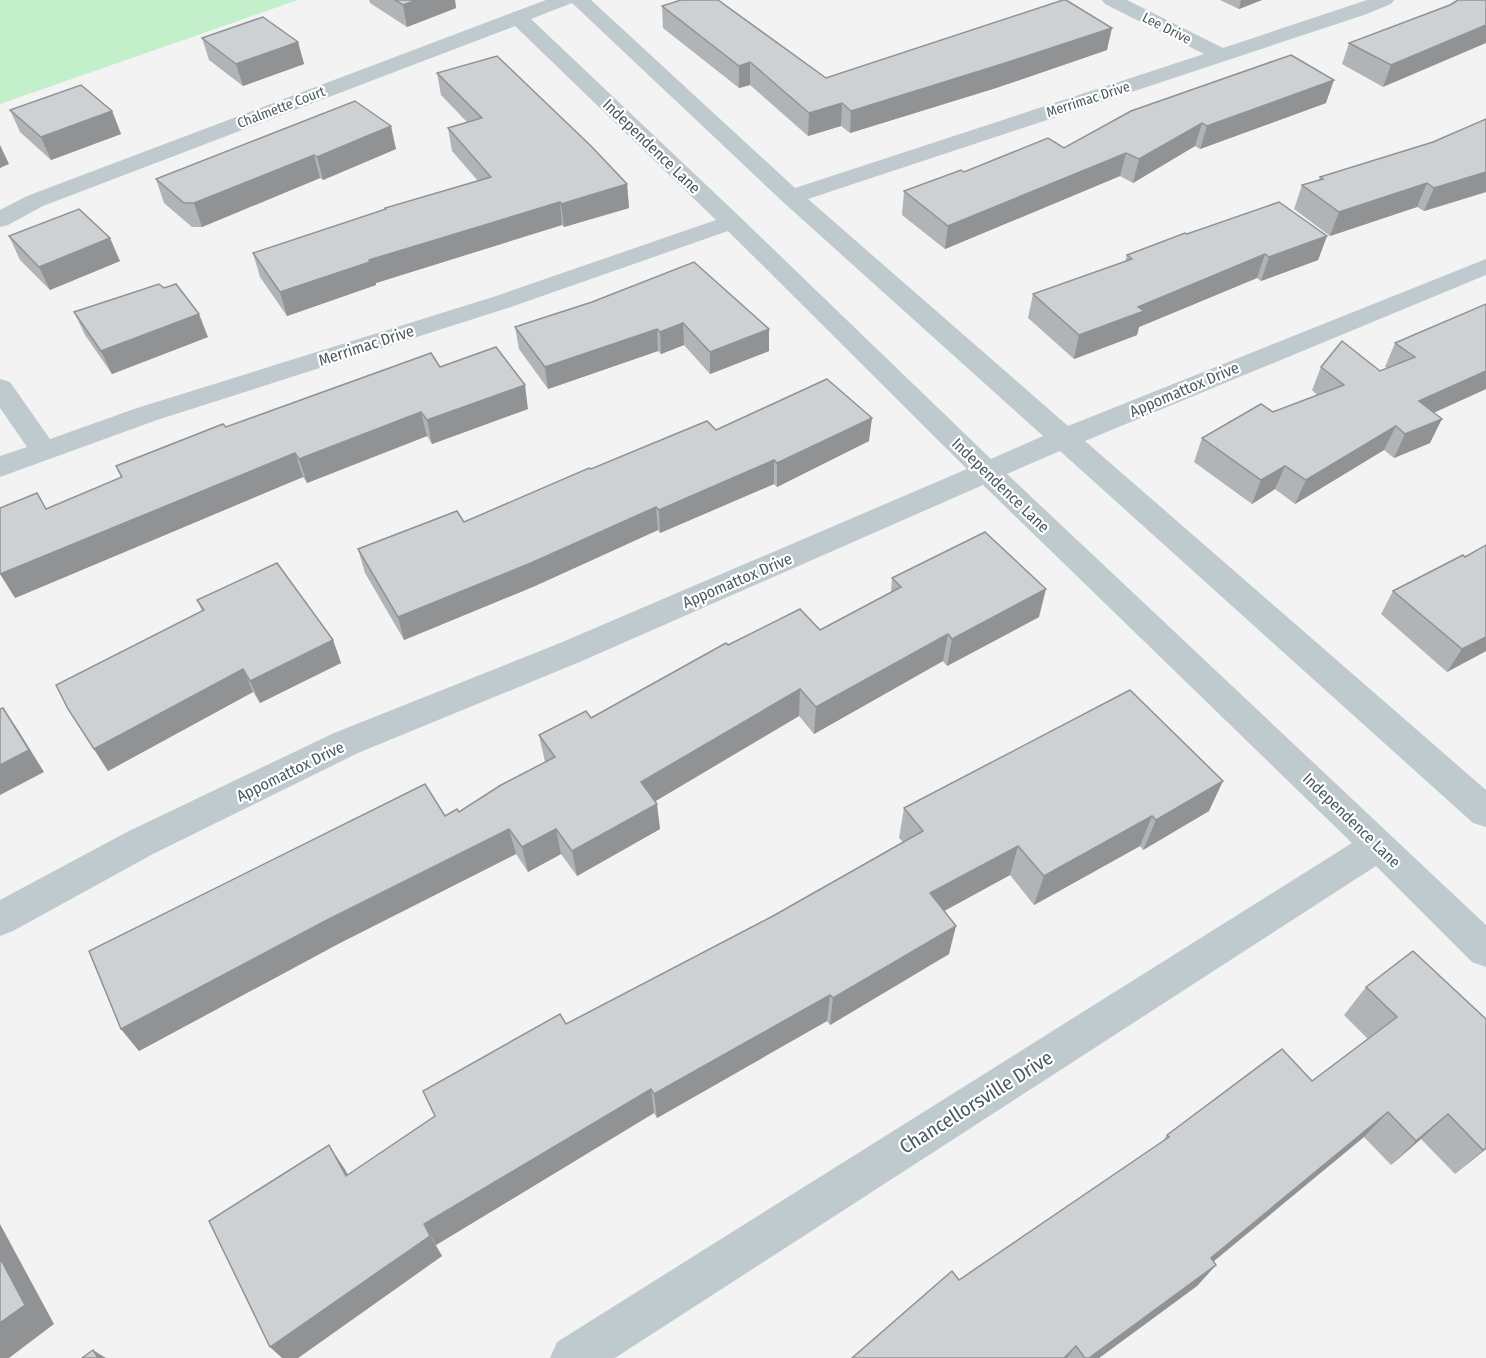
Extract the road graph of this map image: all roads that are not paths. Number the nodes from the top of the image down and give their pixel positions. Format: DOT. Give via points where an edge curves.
graph roads {
  1 [pos="564,0"];
  2 [pos="580,0"];
  3 [pos="1112,0"];
  4 [pos="1384,0"];
  5 [pos="517,17"];
  6 [pos="1221,55"];
  7 [pos="791,197"];
  8 [pos="0,220"];
  9 [pos="732,222"];
  10 [pos="1486,266"];
  11 [pos="0,388"];
  12 [pos="1065,438"];
  13 [pos="44,451"];
  14 [pos="0,467"];
  15 [pos="987,472"];
  16 [pos="1478,794"];
  17 [pos="1379,845"];
  18 [pos="0,919"];
  19 [pos="1486,950"];
  20 [pos="573,1358"];
  1 -- 5 [label="street, Chalmette Court"];
  2 -- 7 [label="street"];
  3 -- 6 [label="street, Lee Drive"];
  4 -- 6 [label="street, Merrimac Drive"];
  5 -- 8 [label="street, Chalmette Court" via="35,201"];
  5 -- 9 [label="street, Independence Lane"];
  6 -- 7 [label="street, Merrimac Drive"];
  7 -- 12 [label="street"];
  9 -- 13 [label="street, Merrimac Drive" via="502,302 147,414"];
  9 -- 15 [label="street, Independence Lane"];
  10 -- 12 [label="street, Appomattox Drive"];
  11 -- 13 [label="street"];
  12 -- 15 [label="street, Appomattox Drive"];
  12 -- 16 [label="street"];
  13 -- 14 [label="street, Merrimac Drive"];
  15 -- 17 [label="street, Independence Lane"];
  15 -- 18 [label="street, Appomattox Drive" via="571,652 346,743 140,843"];
  17 -- 19 [label="street, Independence Lane"];
  17 -- 20 [label="street, Chancellorsville Drive"];
}
